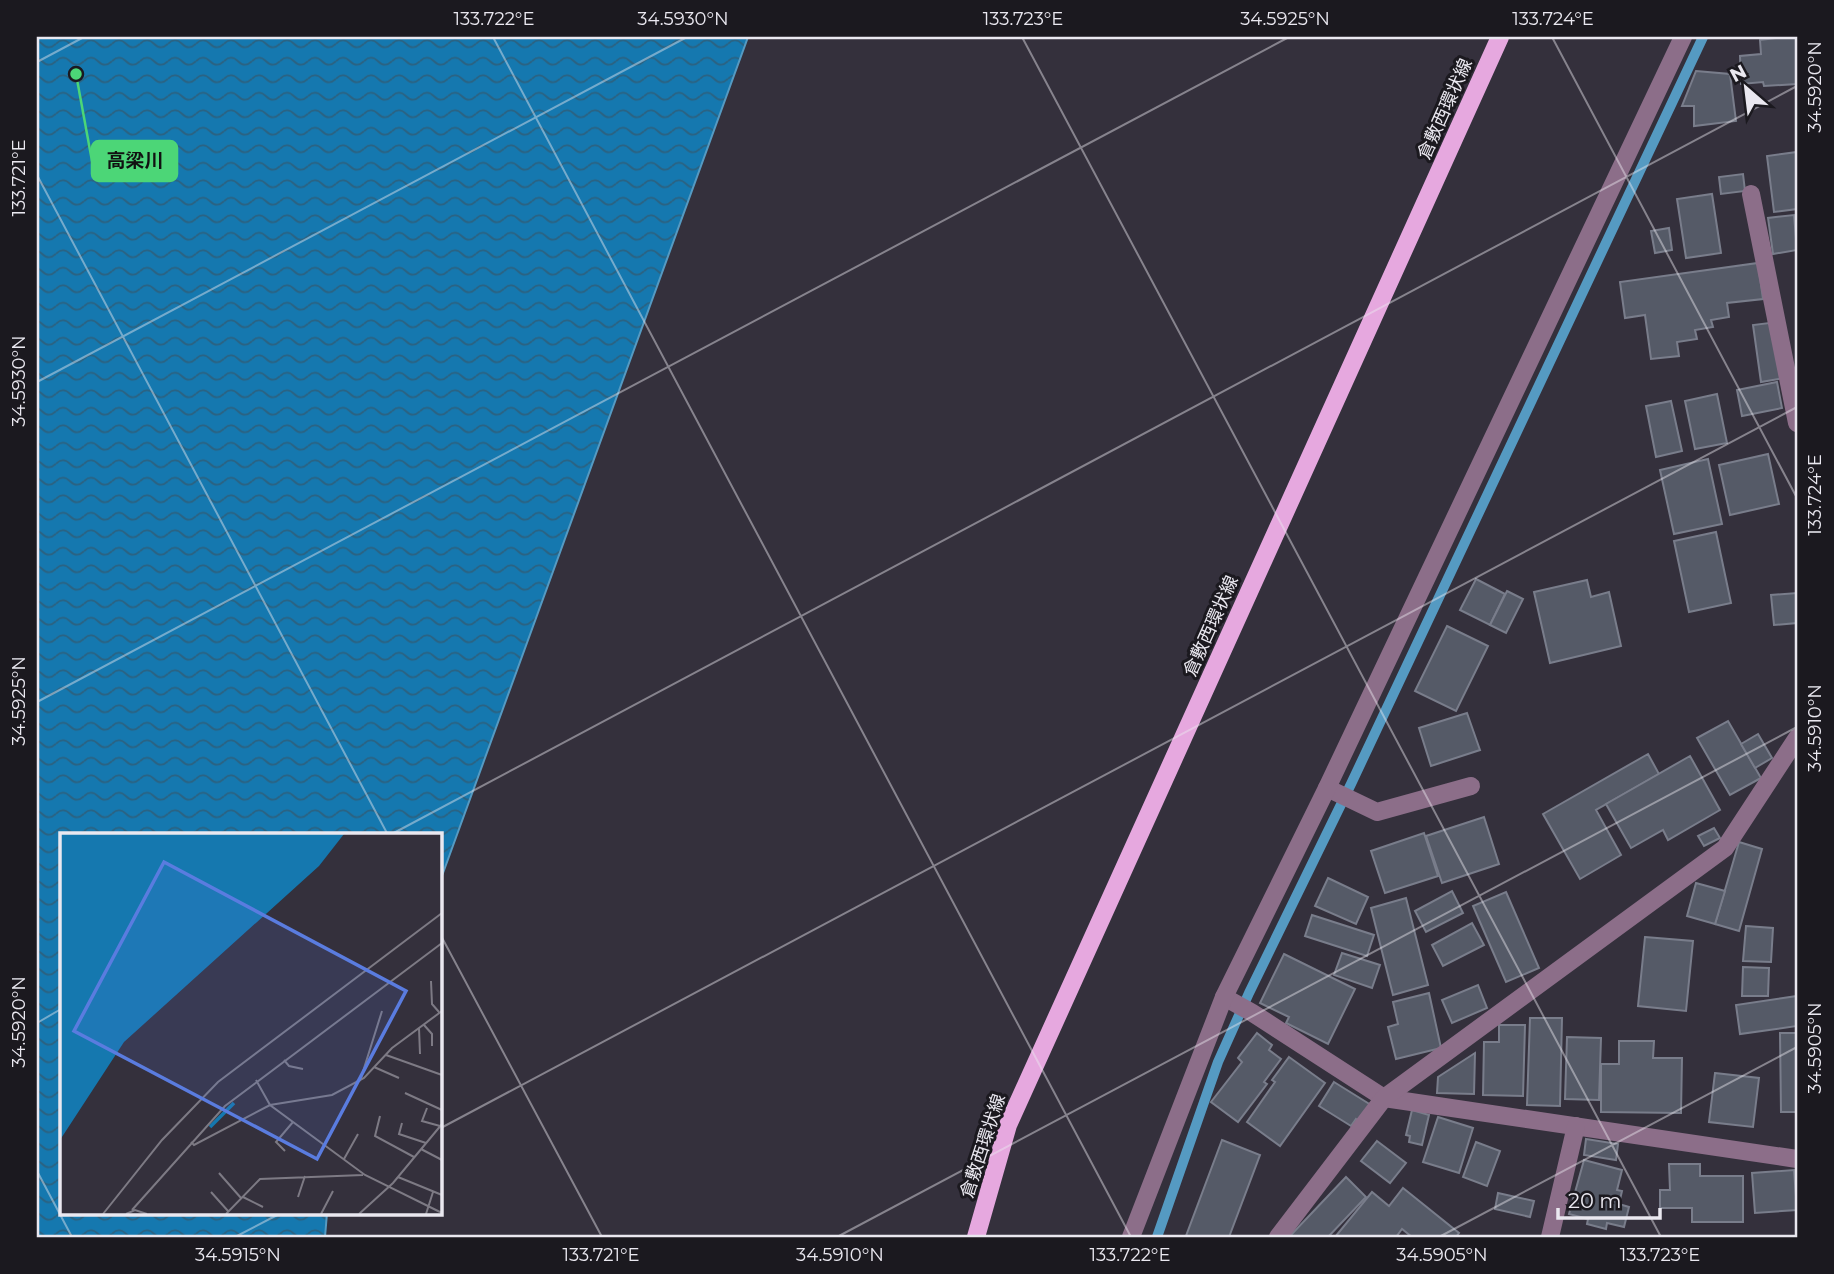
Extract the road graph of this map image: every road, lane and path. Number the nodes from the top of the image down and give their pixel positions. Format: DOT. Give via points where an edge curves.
graph roads {
  1 [pos="1500,37"];
  2 [pos="1683,37"];
  3 [pos="1751,194"];
  4 [pos="1797,423"];
  5 [pos="1797,738"];
  6 [pos="1471,786"];
  7 [pos="1338,794"];
  8 [pos="1237,1004"];
  9 [pos="1384,1098"];
  10 [pos="1576,1126"];
  11 [pos="1797,1159"];
  12 [pos="976,1237"];
  13 [pos="1131,1237"];
  14 [pos="1278,1237"];
  15 [pos="1550,1237"];
  1 -- 12 [label="main road, 倉敷西環状線" via="1008,1125"];
  2 -- 7 [label="street"];
  3 -- 4 [label="street"];
  5 -- 9 [label="street" via="1725,848"];
  6 -- 7 [label="street" via="1377,812"];
  7 -- 8 [label="street"];
  8 -- 9 [label="street"];
  8 -- 13 [label="street"];
  9 -- 10 [label="street"];
  9 -- 14 [label="street"];
  10 -- 11 [label="street"];
  10 -- 15 [label="street"];
}
